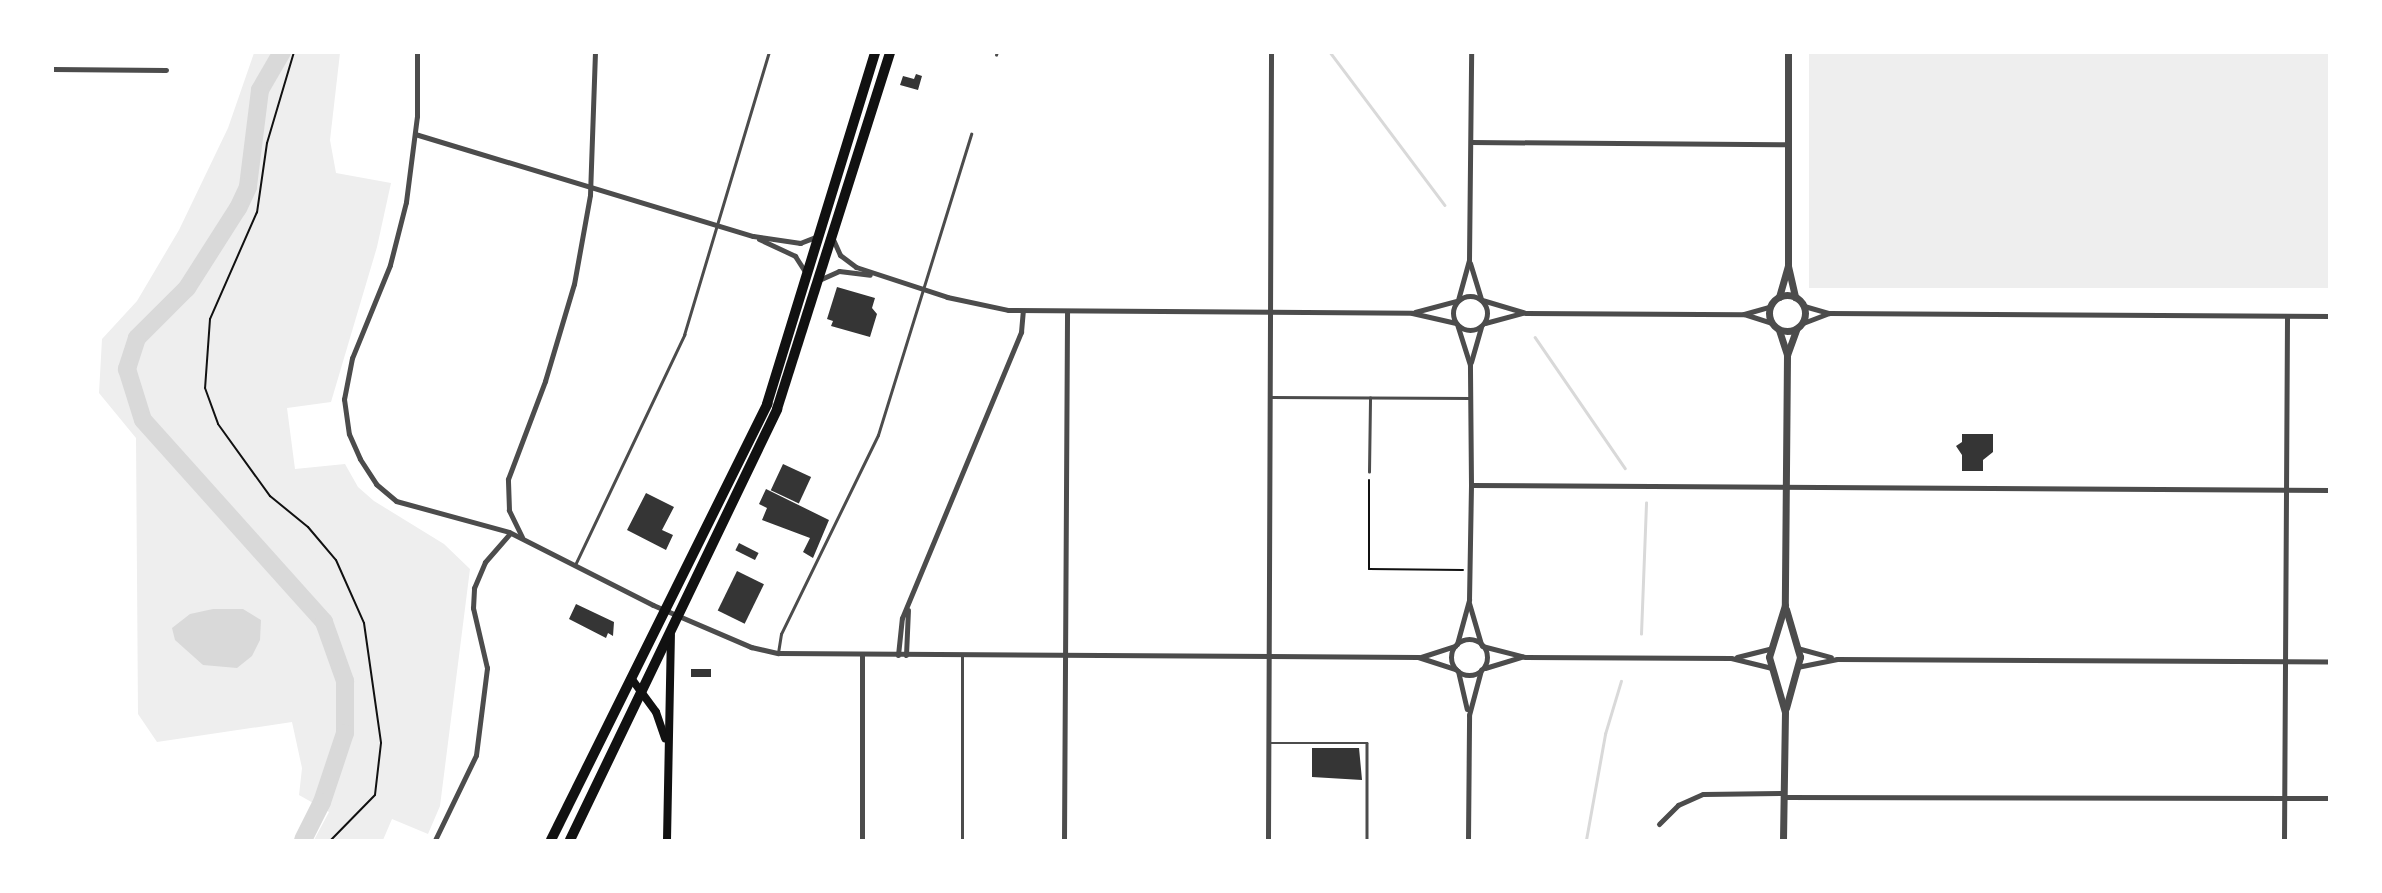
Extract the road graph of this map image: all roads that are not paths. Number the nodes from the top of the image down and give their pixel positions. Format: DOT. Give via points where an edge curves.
graph roads {
  1 [pos="417,52"];
  2 [pos="595,52"];
  3 [pos="769,52"];
  4 [pos="875,52"];
  5 [pos="890,52"];
  6 [pos="1271,52"];
  7 [pos="1471,52"];
  8 [pos="1788,52"];
  9 [pos="52,69"];
  10 [pos="166,70"];
  11 [pos="415,134"];
  12 [pos="971,134"];
  13 [pos="1471,142"];
  14 [pos="1787,144"];
  15 [pos="591,186"];
  16 [pos="716,225"];
  17 [pos="820,234"];
  18 [pos="753,236"];
  19 [pos="832,237"];
  20 [pos="1469,260"];
  21 [pos="1788,266"];
  22 [pos="807,277"];
  23 [pos="890,279"];
  24 [pos="819,280"];
  25 [pos="923,290"];
  26 [pos="1779,296"];
  27 [pos="1795,297"];
  28 [pos="1458,300"];
  29 [pos="1482,300"];
  30 [pos="1804,306"];
  31 [pos="1769,307"];
  32 [pos="1023,311"];
  33 [pos="1269,311"];
  34 [pos="1067,312"];
  35 [pos="1412,313"];
  36 [pos="1526,313"];
  37 [pos="1829,313"];
  38 [pos="1744,314"];
  39 [pos="2329,316"];
  40 [pos="2287,317"];
  41 [pos="1771,323"];
  42 [pos="1803,323"];
  43 [pos="1457,324"];
  44 [pos="1482,325"];
  45 [pos="1779,330"];
  46 [pos="1796,330"];
  47 [pos="1787,355"];
  48 [pos="1470,365"];
  49 [pos="1270,397"];
  50 [pos="1370,398"];
  51 [pos="1471,398"];
  52 [pos="1369,471"];
  53 [pos="1471,485"];
  54 [pos="1786,487"];
  55 [pos="2288,490"];
  56 [pos="2329,490"];
  57 [pos="510,533"];
  58 [pos="529,542"];
  59 [pos="575,565"];
  60 [pos="912,597"];
  61 [pos="1469,600"];
  62 [pos="1785,605"];
  63 [pos="664,609"];
  64 [pos="681,614"];
  65 [pos="671,635"];
  66 [pos="1456,645"];
  67 [pos="1482,645"];
  68 [pos="1773,647"];
  69 [pos="1796,647"];
  70 [pos="778,653"];
  71 [pos="962,654"];
  72 [pos="862,655"];
  73 [pos="898,655"];
  74 [pos="906,655"];
  75 [pos="1065,655"];
  76 [pos="1268,656"];
  77 [pos="1418,657"];
  78 [pos="1525,657"];
  79 [pos="1731,658"];
  80 [pos="1837,659"];
  81 [pos="2286,662"];
  82 [pos="2329,662"];
  83 [pos="1796,668"];
  84 [pos="1457,669"];
  85 [pos="1482,669"];
  86 [pos="1773,669"];
  87 [pos="631,678"];
  88 [pos="641,695"];
  89 [pos="1785,712"];
  90 [pos="1469,715"];
  91 [pos="1268,743"];
  92 [pos="667,755"];
  93 [pos="1784,795"];
  94 [pos="2284,798"];
  95 [pos="2329,798"];
  96 [pos="1659,824"];
  97 [pos="435,841"];
  98 [pos="551,841"];
  99 [pos="570,841"];
  100 [pos="667,841"];
  101 [pos="862,841"];
  102 [pos="962,841"];
  103 [pos="1064,841"];
  104 [pos="1268,841"];
  105 [pos="1367,841"];
  106 [pos="1468,841"];
  107 [pos="1783,841"];
  108 [pos="2284,841"];
  1 -- 11 [label="street"];
  2 -- 15 [label="street"];
  3 -- 16 [label="lane"];
  4 -- 17 [label="highway"];
  5 -- 19 [label="highway"];
  6 -- 33 [label="street"];
  7 -- 13 [label="street"];
  8 -- 14 [label="street"];
  9 -- 10 [label="street"];
  11 -- 15 [label="street"];
  11 -- 57 [label="street" via="398,238 348,369 344,399 349,434 369,474 396,500"];
  12 -- 25 [label="lane"];
  13 -- 14 [label="street"];
  13 -- 20 [label="street"];
  14 -- 21 [label="street"];
  15 -- 16 [label="street"];
  15 -- 58 [label="street" via="571,296 508,479 512,519"];
  16 -- 18 [label="street"];
  16 -- 59 [label="lane" via="676,353"];
  17 -- 18 [label="street" via="800,243"];
  17 -- 22 [label="highway"];
  18 -- 22 [label="street" via="797,258"];
  19 -- 23 [label="street" via="846,262"];
  19 -- 24 [label="highway"];
  20 -- 28 [label="street"];
  20 -- 29 [label="street"];
  21 -- 26 [label="street"];
  21 -- 27 [label="street"];
  22 -- 63 [label="highway" via="766,404"];
  23 -- 24 [label="street" via="845,271"];
  23 -- 25 [label="street"];
  24 -- 64 [label="highway" via="777,409"];
  25 -- 32 [label="street"];
  25 -- 70 [label="lane" via="876,440 783,631"];
  26 -- 27 [label="street"];
  26 -- 31 [label="street"];
  27 -- 30 [label="street"];
  28 -- 29 [label="street" via="1470,295"];
  28 -- 35 [label="street"];
  28 -- 43 [label="street" via="1453,313"];
  29 -- 36 [label="street"];
  29 -- 44 [label="street" via="1487,312"];
  30 -- 37 [label="street"];
  30 -- 42 [label="street"];
  31 -- 38 [label="street"];
  31 -- 41 [label="street"];
  32 -- 34 [label="street"];
  32 -- 60 [label="street" via="1021,332"];
  33 -- 34 [label="street"];
  33 -- 35 [label="street"];
  33 -- 49 [label="street"];
  34 -- 75 [label="street"];
  35 -- 43 [label="street"];
  36 -- 38 [label="street"];
  36 -- 44 [label="street"];
  37 -- 40 [label="street"];
  37 -- 42 [label="street"];
  38 -- 41 [label="street"];
  39 -- 40 [label="street"];
  40 -- 55 [label="street"];
  41 -- 45 [label="street"];
  42 -- 46 [label="street"];
  43 -- 44 [label="street" via="1469,330"];
  43 -- 48 [label="street"];
  44 -- 48 [label="street"];
  45 -- 46 [label="street"];
  45 -- 47 [label="street"];
  46 -- 47 [label="street"];
  47 -- 54 [label="street"];
  48 -- 51 [label="street"];
  49 -- 50 [label="lane"];
  49 -- 76 [label="street"];
  50 -- 51 [label="lane"];
  50 -- 52 [label="lane"];
  51 -- 53 [label="street"];
  53 -- 54 [label="street"];
  53 -- 61 [label="street"];
  54 -- 55 [label="street"];
  54 -- 62 [label="street"];
  55 -- 56 [label="street"];
  55 -- 81 [label="street"];
  57 -- 58 [label="street"];
  57 -- 97 [label="street" via="488,557 476,580 474,608 487,668 476,755"];
  58 -- 59 [label="street"];
  59 -- 63 [label="street"];
  60 -- 73 [label="street" via="899,626"];
  60 -- 74 [label="street"];
  61 -- 66 [label="street"];
  61 -- 67 [label="street"];
  62 -- 68 [label="street"];
  62 -- 69 [label="street"];
  63 -- 64 [label="street"];
  63 -- 87 [label="highway"];
  64 -- 65 [label="highway"];
  64 -- 70 [label="street" via="744,644"];
  65 -- 88 [label="highway"];
  65 -- 92 [label="main road"];
  66 -- 67 [label="street" via="1469,639"];
  66 -- 77 [label="street"];
  66 -- 84 [label="street" via="1451,656"];
  67 -- 78 [label="street"];
  67 -- 85 [label="street" via="1487,657"];
  68 -- 69 [label="street" via="1784,642"];
  68 -- 79 [label="street"];
  68 -- 86 [label="street" via="1769,657"];
  69 -- 80 [label="street"];
  69 -- 83 [label="street"];
  70 -- 72 [label="street"];
  71 -- 74 [label="street"];
  71 -- 75 [label="street"];
  71 -- 102 [label="lane"];
  72 -- 73 [label="street"];
  72 -- 101 [label="street"];
  73 -- 74 [label="street"];
  75 -- 76 [label="street"];
  75 -- 103 [label="street"];
  76 -- 77 [label="street"];
  76 -- 91 [label="street"];
  77 -- 84 [label="street"];
  78 -- 79 [label="street"];
  78 -- 85 [label="street"];
  79 -- 86 [label="street"];
  80 -- 81 [label="street"];
  80 -- 83 [label="street"];
  81 -- 82 [label="street"];
  81 -- 94 [label="street"];
  83 -- 86 [label="street" via="1786,674"];
  83 -- 89 [label="street"];
  84 -- 85 [label="street" via="1469,675"];
  84 -- 90 [label="street"];
  85 -- 90 [label="street"];
  86 -- 89 [label="street"];
  87 -- 88 [label="main road"];
  87 -- 98 [label="highway"];
  88 -- 92 [label="main road" via="659,719"];
  88 -- 99 [label="highway"];
  89 -- 93 [label="street"];
  90 -- 106 [label="street"];
  91 -- 104 [label="street"];
  91 -- 105 [label="lane" via="1367,743"];
  92 -- 100 [label="main road"];
  93 -- 94 [label="street"];
  93 -- 96 [label="street" via="1703,794 1678,805"];
  93 -- 107 [label="street"];
  94 -- 95 [label="street"];
  94 -- 108 [label="street"];
}
